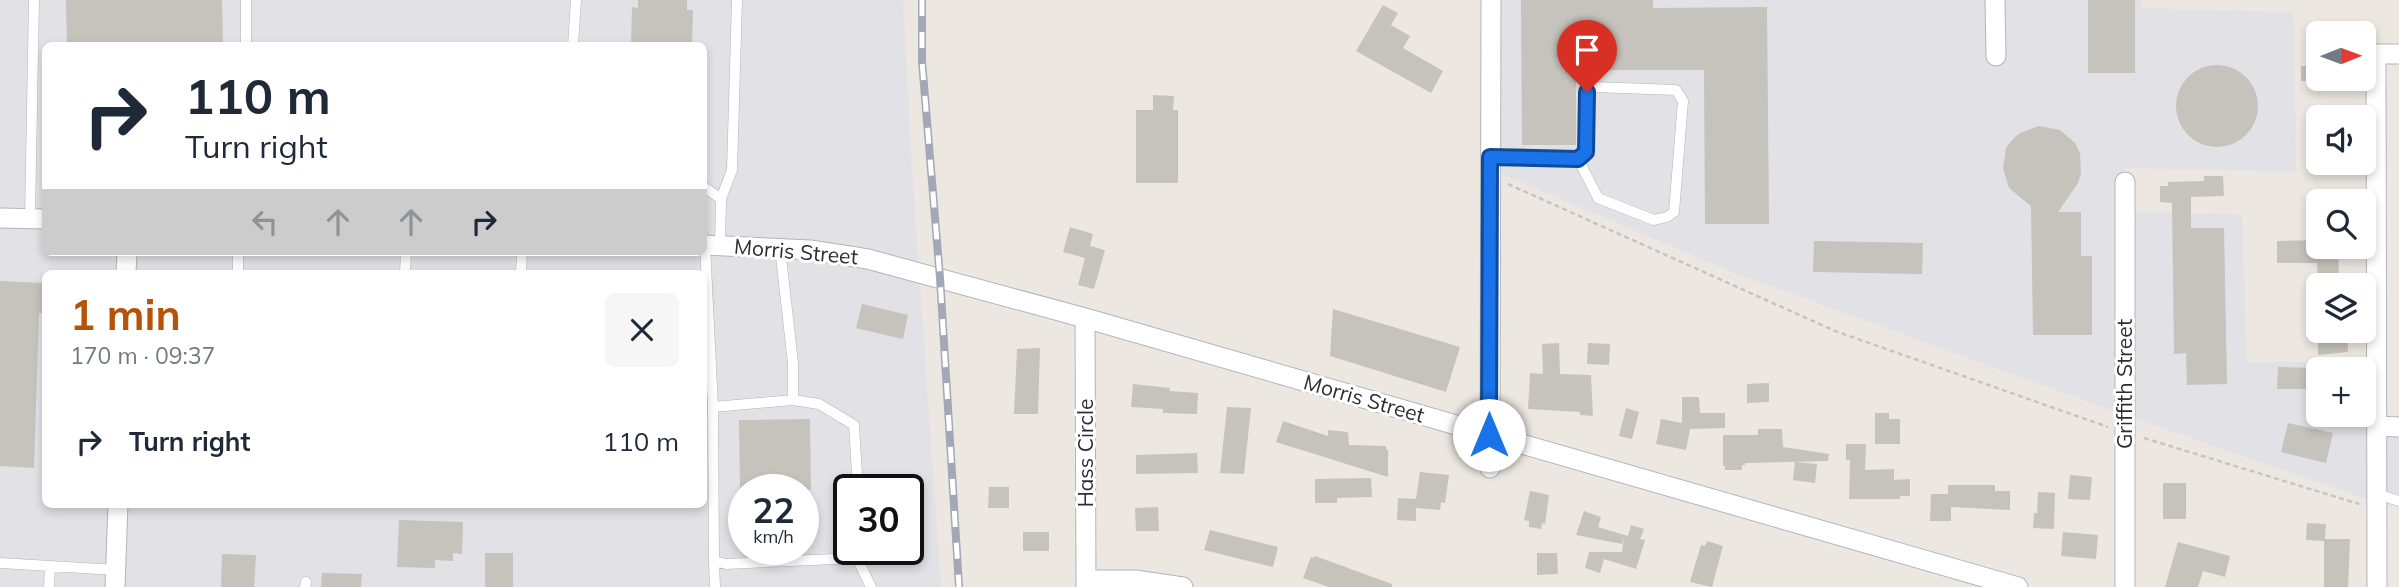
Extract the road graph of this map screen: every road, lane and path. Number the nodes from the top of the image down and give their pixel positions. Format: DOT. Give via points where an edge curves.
graph roads {
  1 [pos="34,0"];
  2 [pos="246,0"];
  3 [pos="576,0"];
  4 [pos="737,0"];
  5 [pos="1490,0"];
  6 [pos="1995,0"];
  7 [pos="246,42"];
  8 [pos="573,42"];
  9 [pos="2399,54"];
  10 [pos="1996,56"];
  11 [pos="1578,159"];
  12 [pos="1490,166"];
  13 [pos="2125,182"];
  14 [pos="707,189"];
  15 [pos="721,199"];
  16 [pos="0,218"];
  17 [pos="38,219"];
  18 [pos="710,245"];
  19 [pos="779,248"];
  20 [pos="1085,318"];
  21 [pos="793,400"];
  22 [pos="713,407"];
  23 [pos="2377,426"];
  24 [pos="2399,427"];
  25 [pos="2125,433"];
  26 [pos="1489,435"];
  27 [pos="1490,468"];
  28 [pos="857,474"];
  29 [pos="2399,501"];
  30 [pos="2377,502"];
  31 [pos="118,508"];
  32 [pos="833,556"];
  33 [pos="714,561"];
  34 [pos="0,563"];
  35 [pos="861,565"];
  36 [pos="50,566"];
  37 [pos="116,578"];
  38 [pos="1086,584"];
  39 [pos="49,587"];
  40 [pos="715,587"];
  41 [pos="870,587"];
  42 [pos="1183,587"];
  43 [pos="2018,587"];
  44 [pos="2124,587"];
  45 [pos="2377,587"];
  1 -- 17 [label="lane"];
  2 -- 7 [label="lane"];
  3 -- 8 [label="lane"];
  4 -- 15 [label="lane" via="732,170"];
  5 -- 12 [label="street"];
  6 -- 10 [label="street"];
  9 -- 23 [label="street" via="2375,54"];
  11 -- 11 [label="lane" via="1598,198 1654,220 1667,217 1674,212 1683,101 1676,90 1594,87 1587,92 1586,152"];
  11 -- 12 [label="lane"];
  12 -- 25 [label="path" via="1835,331"];
  12 -- 26 [label="street"];
  13 -- 25 [label="street, Griffith Street"];
  14 -- 15 [label="lane"];
  15 -- 18 [label="lane"];
  16 -- 17 [label="street"];
  18 -- 19 [label="street, Morris Street"];
  18 -- 22 [label="lane"];
  19 -- 20 [label="street, Morris Street" via="868,259"];
  19 -- 21 [label="lane"];
  20 -- 26 [label="street, Morris Street"];
  20 -- 38 [label="street, Hass Circle"];
  21 -- 22 [label="lane"];
  21 -- 28 [label="lane" via="819,404 854,425"];
  22 -- 33 [label="lane"];
  23 -- 24 [label="street"];
  23 -- 30 [label="street"];
  25 -- 30 [label="path"];
  25 -- 44 [label="street, Griffith Street"];
  26 -- 27 [label="street"];
  26 -- 43 [label="street, Morris Street"];
  29 -- 30 [label="lane"];
  30 -- 45 [label="street"];
  31 -- 37 [label="street"];
  32 -- 33 [label="lane" via="726,564"];
  33 -- 40 [label="lane"];
  34 -- 36 [label="lane"];
  35 -- 41 [label="lane"];
  36 -- 37 [label="lane"];
  36 -- 39 [label="lane"];
  38 -- 42 [label="street" via="1135,580"];
}
